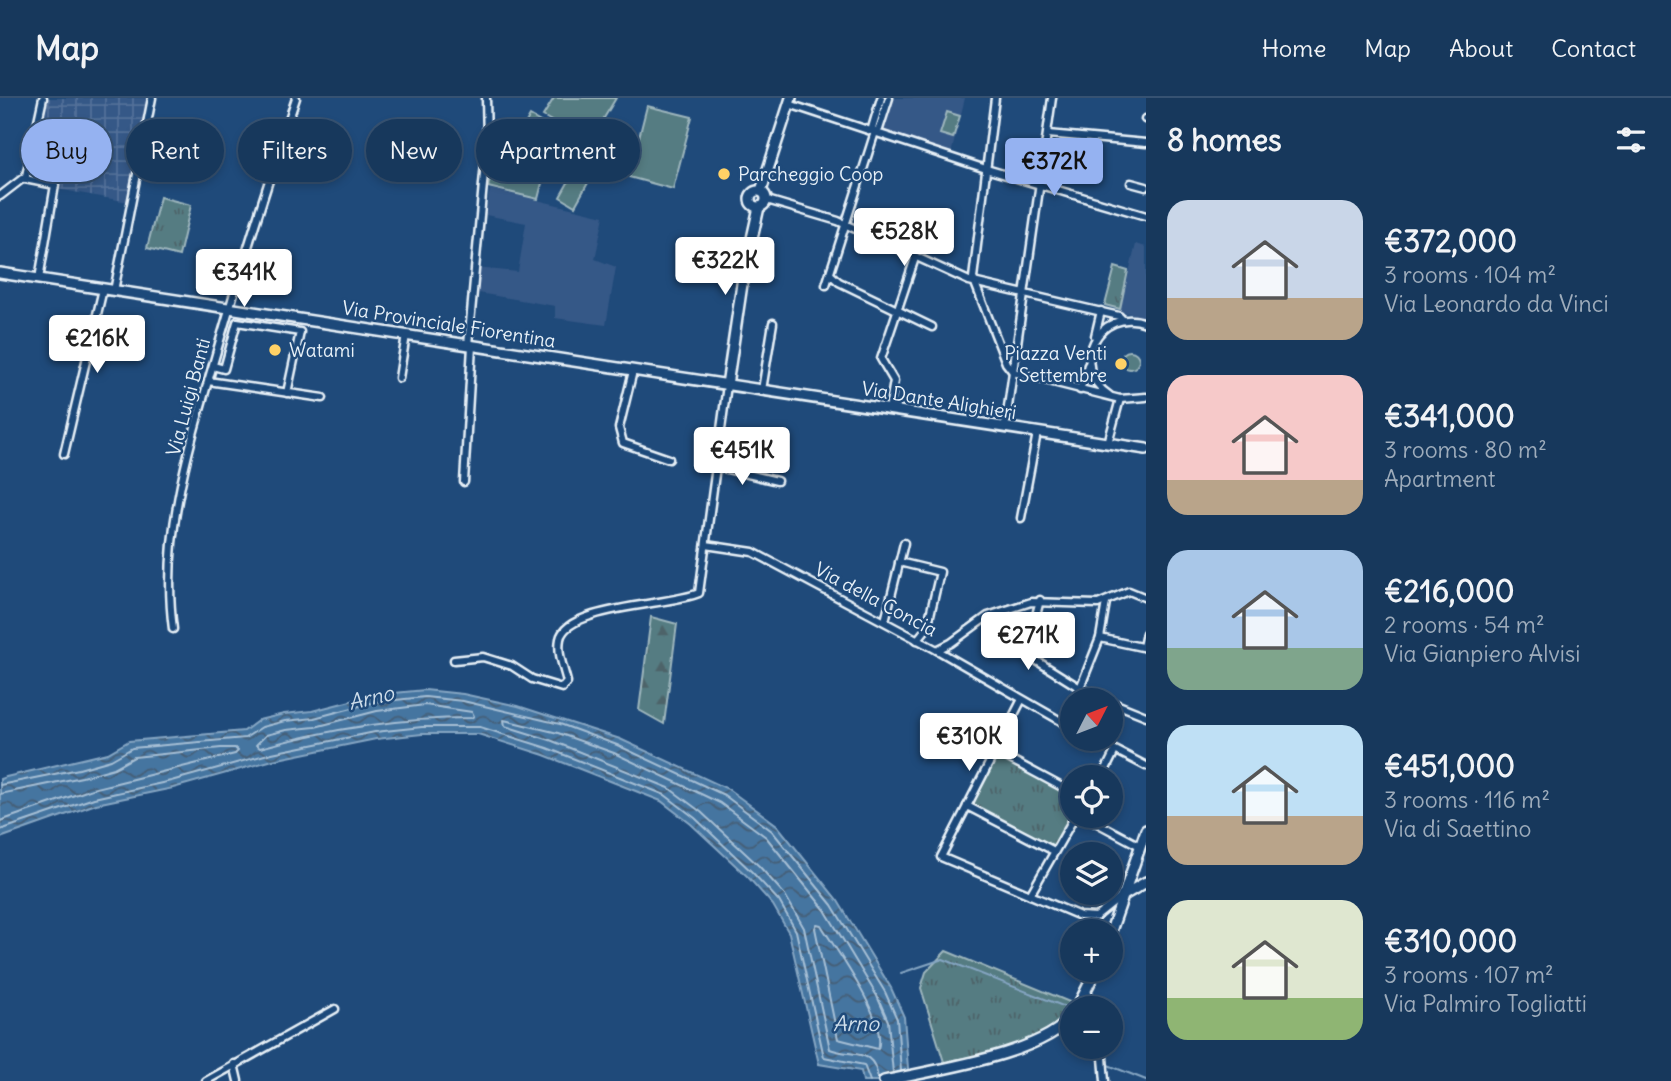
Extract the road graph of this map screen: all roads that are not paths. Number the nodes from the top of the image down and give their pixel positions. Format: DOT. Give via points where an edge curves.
graph roads {
  1 [pos="43,98"];
  2 [pos="152,98"];
  3 [pos="296,98"];
  4 [pos="485,98"];
  5 [pos="881,98"];
  6 [pos="889,98"];
  7 [pos="995,98"];
  8 [pos="1052,98"];
  9 [pos="790,101"];
  10 [pos="38,119"];
  11 [pos="875,132"];
  12 [pos="1048,134"];
  13 [pos="1146,143"];
  14 [pos="986,169"];
  15 [pos="21,181"];
  16 [pos="40,182"];
  17 [pos="1131,183"];
  18 [pos="1042,185"];
  19 [pos="1146,187"];
  20 [pos="761,191"];
  21 [pos="0,196"];
  22 [pos="763,204"];
  23 [pos="1146,216"];
  24 [pos="846,225"];
  25 [pos="915,258"];
  26 [pos="0,273"];
  27 [pos="830,274"];
  28 [pos="39,279"];
  29 [pos="974,282"];
  30 [pos="826,285"];
  31 [pos="103,289"];
  32 [pos="114,290"];
  33 [pos="1025,293"];
  34 [pos="227,308"];
  35 [pos="896,310"];
  36 [pos="1101,311"];
  37 [pos="303,319"];
  38 [pos="1122,320"];
  39 [pos="773,323"];
  40 [pos="1146,323"];
  41 [pos="932,327"];
  42 [pos="300,332"];
  43 [pos="406,335"];
  44 [pos="1095,338"];
  45 [pos="470,346"];
  46 [pos="1089,365"];
  47 [pos="213,366"];
  48 [pos="633,371"];
  49 [pos="1013,372"];
  50 [pos="399,378"];
  51 [pos="208,381"];
  52 [pos="727,385"];
  53 [pos="762,390"];
  54 [pos="1080,390"];
  55 [pos="287,393"];
  56 [pos="1146,397"];
  57 [pos="323,398"];
  58 [pos="1120,400"];
  59 [pos="889,410"];
  60 [pos="1005,428"];
  61 [pos="1037,433"];
  62 [pos="1108,443"];
  63 [pos="1146,449"];
  64 [pos="64,454"];
  65 [pos="669,459"];
  66 [pos="714,466"];
  67 [pos="777,481"];
  68 [pos="464,482"];
  69 [pos="1021,519"];
  70 [pos="904,543"];
  71 [pos="706,545"];
  72 [pos="899,562"];
  73 [pos="1146,598"];
  74 [pos="1040,600"];
  75 [pos="1105,601"];
  76 [pos="885,621"];
  77 [pos="173,629"];
  78 [pos="1146,633"];
  79 [pos="1100,638"];
  80 [pos="917,640"];
  81 [pos="1145,647"];
  82 [pos="937,649"];
  83 [pos="454,660"];
  84 [pos="1080,688"];
  85 [pos="1021,701"];
  86 [pos="1124,707"];
  87 [pos="1146,716"];
  88 [pos="1060,721"];
  89 [pos="967,736"];
  90 [pos="1115,751"];
  91 [pos="995,752"];
  92 [pos="1108,765"];
  93 [pos="1146,766"];
  94 [pos="1060,786"];
  95 [pos="967,806"];
  96 [pos="1068,828"];
  97 [pos="1106,828"];
  98 [pos="1145,832"];
  99 [pos="1126,838"];
  100 [pos="1140,846"];
  101 [pos="1054,851"];
  102 [pos="1146,882"];
  103 [pos="1123,893"];
  104 [pos="1030,895"];
  105 [pos="1123,895"];
  106 [pos="1109,905"];
  107 [pos="1091,982"];
  108 [pos="1087,991"];
  109 [pos="1084,996"];
  110 [pos="1089,996"];
  111 [pos="335,1009"];
  112 [pos="1060,1026"];
  113 [pos="1103,1059"];
  114 [pos="234,1064"];
  115 [pos="206,1081"];
  116 [pos="238,1081"];
  117 [pos="884,1081"];
  118 [pos="1105,1081"];
  1 -- 10 [label="street"];
  2 -- 32 [label="street"];
  3 -- 34 [label="street, Via Luigi Banti"];
  4 -- 45 [label="street" via="486,141"];
  5 -- 11 [label="street" via="872,128"];
  6 -- 11 [label="street"];
  7 -- 14 [label="street"];
  8 -- 12 [label="street"];
  9 -- 11 [label="street"];
  9 -- 20 [label="main road"];
  11 -- 14 [label="street"];
  11 -- 24 [label="street"];
  12 -- 13 [label="street"];
  12 -- 18 [label="street"];
  14 -- 18 [label="street"];
  14 -- 29 [label="street"];
  15 -- 21 [label="street"];
  16 -- 28 [label="street" via="55,186"];
  17 -- 19 [label="street"];
  18 -- 23 [label="street"];
  18 -- 33 [label="street"];
  20 -- 22 [label="main road"];
  20 -- 22 [label="main road" via="753,192 750,199 751,204"];
  22 -- 24 [label="street"];
  22 -- 52 [label="main road" via="740,298"];
  24 -- 25 [label="street"];
  24 -- 27 [label="street"];
  25 -- 29 [label="street"];
  25 -- 35 [label="street"];
  26 -- 28 [label="main road, Via Provinciale Fiorentina"];
  27 -- 30 [label="street"];
  27 -- 35 [label="street"];
  28 -- 31 [label="main road, Via Provinciale Fiorentina"];
  29 -- 33 [label="street"];
  29 -- 49 [label="street"];
  31 -- 32 [label="main road, Via Provinciale Fiorentina"];
  31 -- 64 [label="street"];
  32 -- 34 [label="main road, Via Provinciale Fiorentina"];
  33 -- 36 [label="street"];
  33 -- 49 [label="street"];
  34 -- 37 [label="main road, Via Provinciale Fiorentina"];
  34 -- 47 [label="street, Via Luigi Banti"];
  35 -- 41 [label="street"];
  35 -- 59 [label="street" via="881,359 894,381"];
  36 -- 38 [label="street"];
  36 -- 44 [label="street"];
  37 -- 42 [label="street"];
  37 -- 43 [label="main road, Via Provinciale Fiorentina"];
  38 -- 40 [label="street"];
  38 -- 44 [label="street"];
  39 -- 53 [label="street"];
  42 -- 47 [label="street" via="237,322 225,369"];
  42 -- 55 [label="street"];
  43 -- 45 [label="main road, Via Provinciale Fiorentina"];
  43 -- 50 [label="street"];
  44 -- 46 [label="street"];
  45 -- 48 [label="main road, Via Provinciale Fiorentina"];
  45 -- 68 [label="street"];
  46 -- 54 [label="street"];
  46 -- 58 [label="street" via="1098,386"];
  47 -- 51 [label="street, Via Luigi Banti"];
  48 -- 52 [label="main road, Via Provinciale Fiorentina"];
  48 -- 65 [label="street" via="619,428 622,443"];
  49 -- 54 [label="street"];
  49 -- 60 [label="street"];
  51 -- 55 [label="street"];
  51 -- 77 [label="street, Via Luigi Banti" via="168,563"];
  52 -- 53 [label="main road, Via Dante Alighieri"];
  52 -- 66 [label="street"];
  53 -- 59 [label="main road, Via Dante Alighieri"];
  54 -- 58 [label="street"];
  55 -- 57 [label="street"];
  56 -- 58 [label="street"];
  58 -- 62 [label="street"];
  59 -- 60 [label="main road, Via Dante Alighieri"];
  60 -- 61 [label="main road, Via Dante Alighieri"];
  61 -- 62 [label="main road, Via Dante Alighieri"];
  61 -- 69 [label="street"];
  62 -- 63 [label="main road, Via Dante Alighieri"];
  66 -- 67 [label="street"];
  66 -- 71 [label="street"];
  70 -- 72 [label="street"];
  71 -- 76 [label="street, Via della Concia" via="753,552"];
  71 -- 83 [label="street" via="701,588 696,595 607,610 564,630 559,650 567,682 562,688 482,657"];
  72 -- 76 [label="street"];
  72 -- 80 [label="street" via="940,572 927,628"];
  73 -- 75 [label="street, Via della Concia" via="1129,591"];
  74 -- 75 [label="street, Via della Concia" via="1089,605"];
  74 -- 82 [label="street, Via della Concia" via="988,616"];
  74 -- 84 [label="street" via="1026,654"];
  75 -- 79 [label="street"];
  76 -- 80 [label="street, Via della Concia"];
  78 -- 81 [label="street"];
  79 -- 81 [label="street"];
  79 -- 84 [label="street"];
  80 -- 82 [label="street, Via della Concia"];
  82 -- 85 [label="street"];
  85 -- 88 [label="street"];
  85 -- 91 [label="street"];
  86 -- 87 [label="street"];
  89 -- 91 [label="street"];
  90 -- 92 [label="street"];
  90 -- 93 [label="street"];
  91 -- 94 [label="street"];
  91 -- 95 [label="street"];
  95 -- 101 [label="street"];
  95 -- 104 [label="street" via="941,857"];
  96 -- 101 [label="street"];
  97 -- 99 [label="street"];
  98 -- 99 [label="street"];
  98 -- 100 [label="main road"];
  99 -- 100 [label="street"];
  100 -- 103 [label="main road"];
  101 -- 104 [label="street"];
  102 -- 105 [label="main road"];
  104 -- 106 [label="street" via="1090,918"];
  107 -- 108 [label="main road"];
  108 -- 109 [label="main road"];
  108 -- 110 [label="street"];
  111 -- 114 [label="street"];
  112 -- 117 [label="main road" via="1041,1041"];
  113 -- 118 [label="street"];
  114 -- 115 [label="street"];
  114 -- 116 [label="street"];
}
